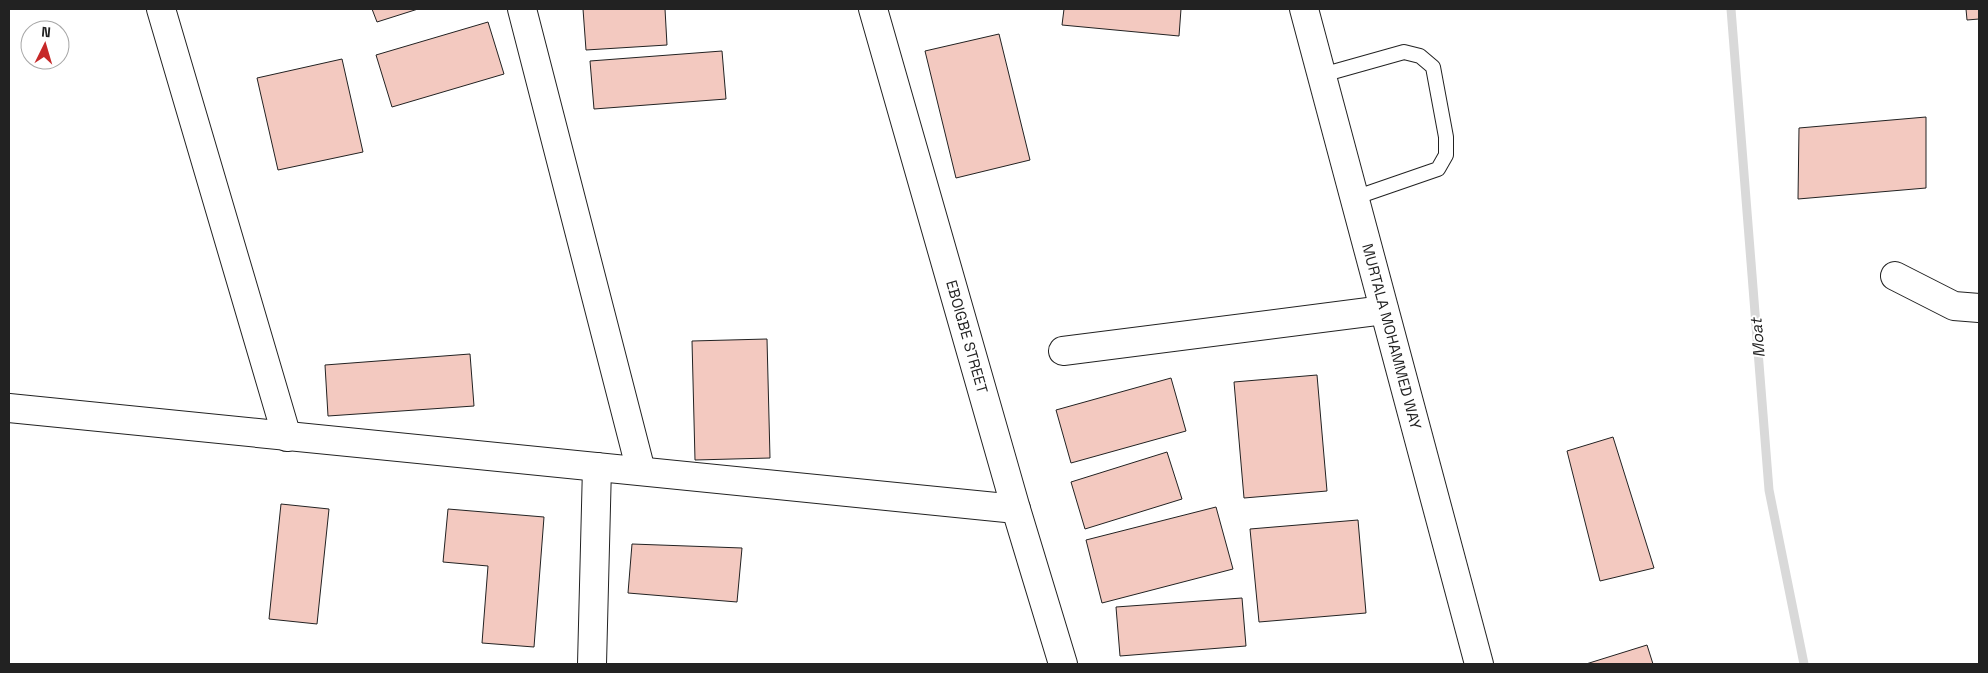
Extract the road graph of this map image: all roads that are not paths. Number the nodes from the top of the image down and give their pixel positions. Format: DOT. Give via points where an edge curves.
graph roads {
  1 [pos="160,9"];
  2 [pos="522,9"];
  3 [pos="873,9"];
  4 [pos="1304,9"];
  5 [pos="1322,75"];
  6 [pos="1354,198"];
  7 [pos="1895,276"];
  8 [pos="1979,308"];
  9 [pos="1384,310"];
  10 [pos="1063,351"];
  11 [pos="9,408"];
  12 [pos="287,437"];
  13 [pos="597,467"];
  14 [pos="641,471"];
  15 [pos="1016,508"];
  16 [pos="592,664"];
  17 [pos="1063,664"];
  18 [pos="1479,664"];
  1 -- 12 [label="street"];
  2 -- 14 [label="street"];
  3 -- 15 [label="street, EBOIGBE STREET"];
  4 -- 5 [label="street, MURTALA MOHAMMED WAY"];
  5 -- 6 [label="street, MURTALA MOHAMMED WAY"];
  5 -- 6 [label="lane" via="1404,52 1420,56 1433,66 1446,137 1446,155 1438,169"];
  6 -- 9 [label="street, MURTALA MOHAMMED WAY"];
  7 -- 8 [label="street" via="1954,306"];
  9 -- 10 [label="street"];
  9 -- 18 [label="street, MURTALA MOHAMMED WAY"];
  11 -- 12 [label="street"];
  12 -- 13 [label="street"];
  13 -- 14 [label="street"];
  13 -- 16 [label="street"];
  14 -- 15 [label="street"];
  15 -- 17 [label="street, EBOIGBE STREET"];
}
